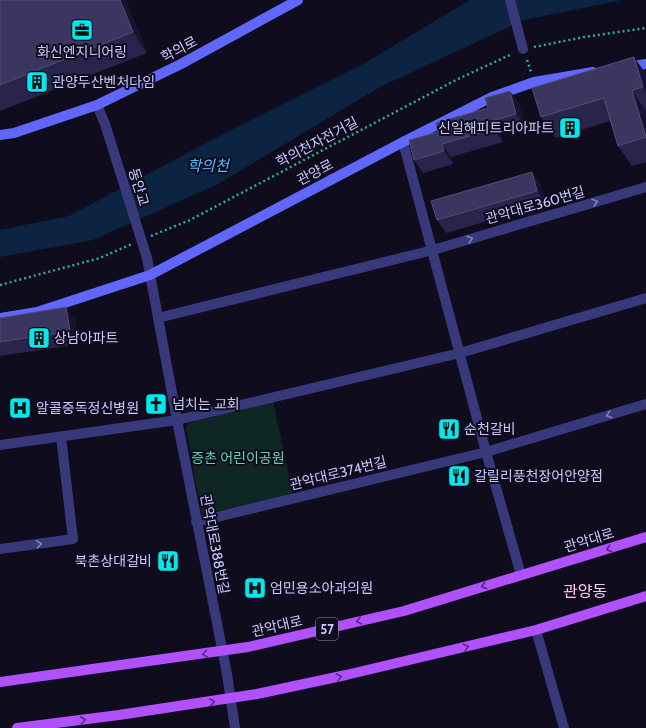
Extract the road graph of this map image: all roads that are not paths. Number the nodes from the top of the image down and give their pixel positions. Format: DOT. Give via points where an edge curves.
graph roads {
  1 [pos="298,0"];
  2 [pos="510,0"];
  3 [pos="522,45"];
  4 [pos="646,64"];
  5 [pos="616,68"];
  6 [pos="601,70"];
  7 [pos="98,105"];
  8 [pos="0,135"];
  9 [pos="403,142"];
  10 [pos="646,187"];
  11 [pos="433,250"];
  12 [pos="150,275"];
  13 [pos="646,298"];
  14 [pos="0,318"];
  15 [pos="158,318"];
  16 [pos="460,353"];
  17 [pos="646,404"];
  18 [pos="177,420"];
  19 [pos="61,437"];
  20 [pos="0,445"];
  21 [pos="486,452"];
  22 [pos="196,522"];
  23 [pos="646,537"];
  24 [pos="0,549"];
  25 [pos="521,575"];
  26 [pos="646,596"];
  27 [pos="536,630"];
  28 [pos="222,651"];
  29 [pos="0,682"];
  30 [pos="230,698"];
  31 [pos="16,728"];
  32 [pos="235,728"];
  33 [pos="564,728"];
  1 -- 7 [label="street, 학의로" via="181,64"];
  2 -- 3 [label="street"];
  4 -- 5 [label="street"];
  6 -- 9 [label="street, 관양로" via="534,82 492,97"];
  7 -- 8 [label="street, 학의로" via="14,133"];
  7 -- 12 [label="street, 동안교, bridge" via="147,258"];
  9 -- 11 [label="street"];
  9 -- 12 [label="street, 관양로"];
  11 -- 10 [label="street, 관악대로360번길, one-way"];
  11 -- 15 [label="street"];
  11 -- 16 [label="street"];
  12 -- 14 [label="street, 관양로" via="37,312"];
  12 -- 15 [label="street, 관악대로388번길"];
  13 -- 16 [label="street"];
  15 -- 18 [label="street, 관악대로388번길"];
  16 -- 18 [label="street"];
  16 -- 21 [label="street"];
  17 -- 21 [label="street, one-way"];
  18 -- 19 [label="street"];
  18 -- 22 [label="street, 관악대로388번길"];
  19 -- 20 [label="street"];
  24 -- 19 [label="street, one-way" via="73,539"];
  21 -- 22 [label="street, 관악대로374번길"];
  21 -- 25 [label="street"];
  22 -- 28 [label="street, 관악대로388번길"];
  23 -- 25 [label="main road, 관악대로 / 57, one-way"];
  25 -- 28 [label="main road, 관악대로 / 57, one-way" via="404,612"];
  26 -- 27 [label="main road"];
  30 -- 27 [label="main road, one-way" via="346,675"];
  27 -- 33 [label="street"];
  28 -- 29 [label="main road, 관악대로 / 57, one-way"];
  28 -- 30 [label="street, 관악대로388번길"];
  31 -- 30 [label="main road, one-way"];
  30 -- 32 [label="street, 관악대로388번길"];
}
